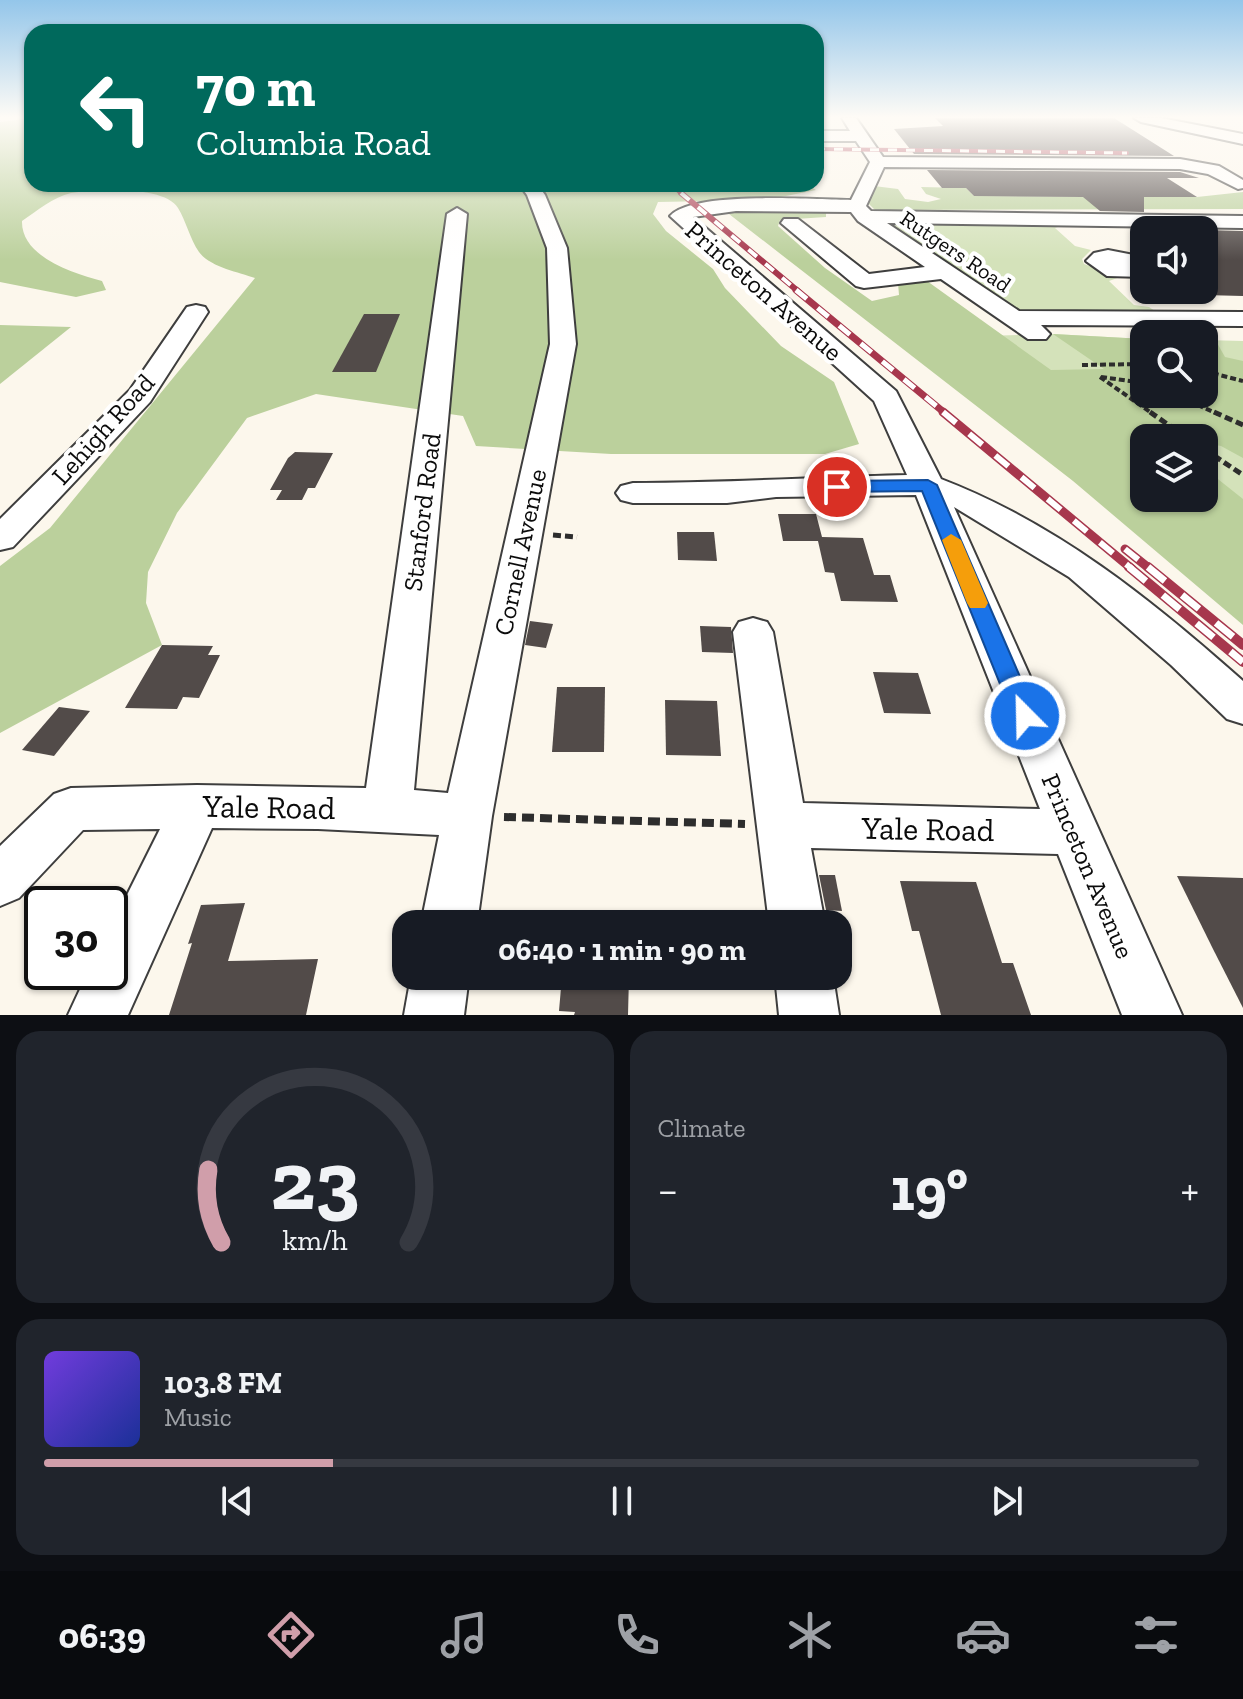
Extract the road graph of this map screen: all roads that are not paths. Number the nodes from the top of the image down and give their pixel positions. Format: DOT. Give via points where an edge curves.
graph roads {
  1 [pos="877,165"];
  2 [pos="1188,165"];
  3 [pos="1238,184"];
  4 [pos="534,192"];
  5 [pos="861,211"];
  6 [pos="457,214"];
  7 [pos="1069,220"];
  8 [pos="1243,222"];
  9 [pos="791,223"];
  10 [pos="944,272"];
  11 [pos="1130,275"];
  12 [pos="1166,304"];
  13 [pos="196,312"];
  14 [pos="1012,318"];
  15 [pos="1179,319"];
  16 [pos="1243,319"];
  17 [pos="1037,334"];
  18 [pos="928,485"];
  19 [pos="633,493"];
  20 [pos="0,539"];
  21 [pos="753,632"];
  22 [pos="1243,707"];
  23 [pos="197,806"];
  24 [pos="388,809"];
  25 [pos="467,816"];
  26 [pos="783,825"];
  27 [pos="1073,832"];
  28 [pos="0,881"];
  29 [pos="451,910"];
  30 [pos="795,910"];
  31 [pos="438,990"];
  32 [pos="806,990"];
  33 [pos="98,1015"];
  34 [pos="434,1015"];
  35 [pos="809,1015"];
  36 [pos="1152,1015"];
  1 -- 5 [label="street"];
  2 -- 3 [label="street" via="1213,170"];
  4 -- 25 [label="street, Cornell Avenue" via="557,248 563,344"];
  5 -- 7 [label="street"];
  5 -- 10 [label="street, Rutgers Road"];
  5 -- 18 [label="street, Princeton Avenue" via="721,206 689,209 680,216 886,397"];
  6 -- 24 [label="street, Stanford Road"];
  7 -- 8 [label="street"];
  7 -- 11 [label="street" via="1112,256 1097,261"];
  9 -- 10 [label="street" via="864,281"];
  10 -- 14 [label="street, Rutgers Road"];
  12 -- 15 [label="street"];
  13 -- 20 [label="street, Lehigh Road" via="140,396"];
  14 -- 15 [label="street"];
  14 -- 17 [label="street, Rutgers Road"];
  15 -- 16 [label="street"];
  18 -- 19 [label="street"];
  18 -- 22 [label="street" via="974,503 1082,568"];
  18 -- 27 [label="street, Princeton Avenue"];
  21 -- 26 [label="street"];
  23 -- 24 [label="street, Yale Road"];
  23 -- 28 [label="street, Yale Road" via="71,809"];
  23 -- 33 [label="street"];
  24 -- 25 [label="street, Yale Road"];
  25 -- 29 [label="street, Cornell Avenue"];
  26 -- 27 [label="street, Yale Road"];
  26 -- 30 [label="street"];
  27 -- 36 [label="street, Princeton Avenue"];
  31 -- 34 [label="street"];
  32 -- 35 [label="street"];
}
